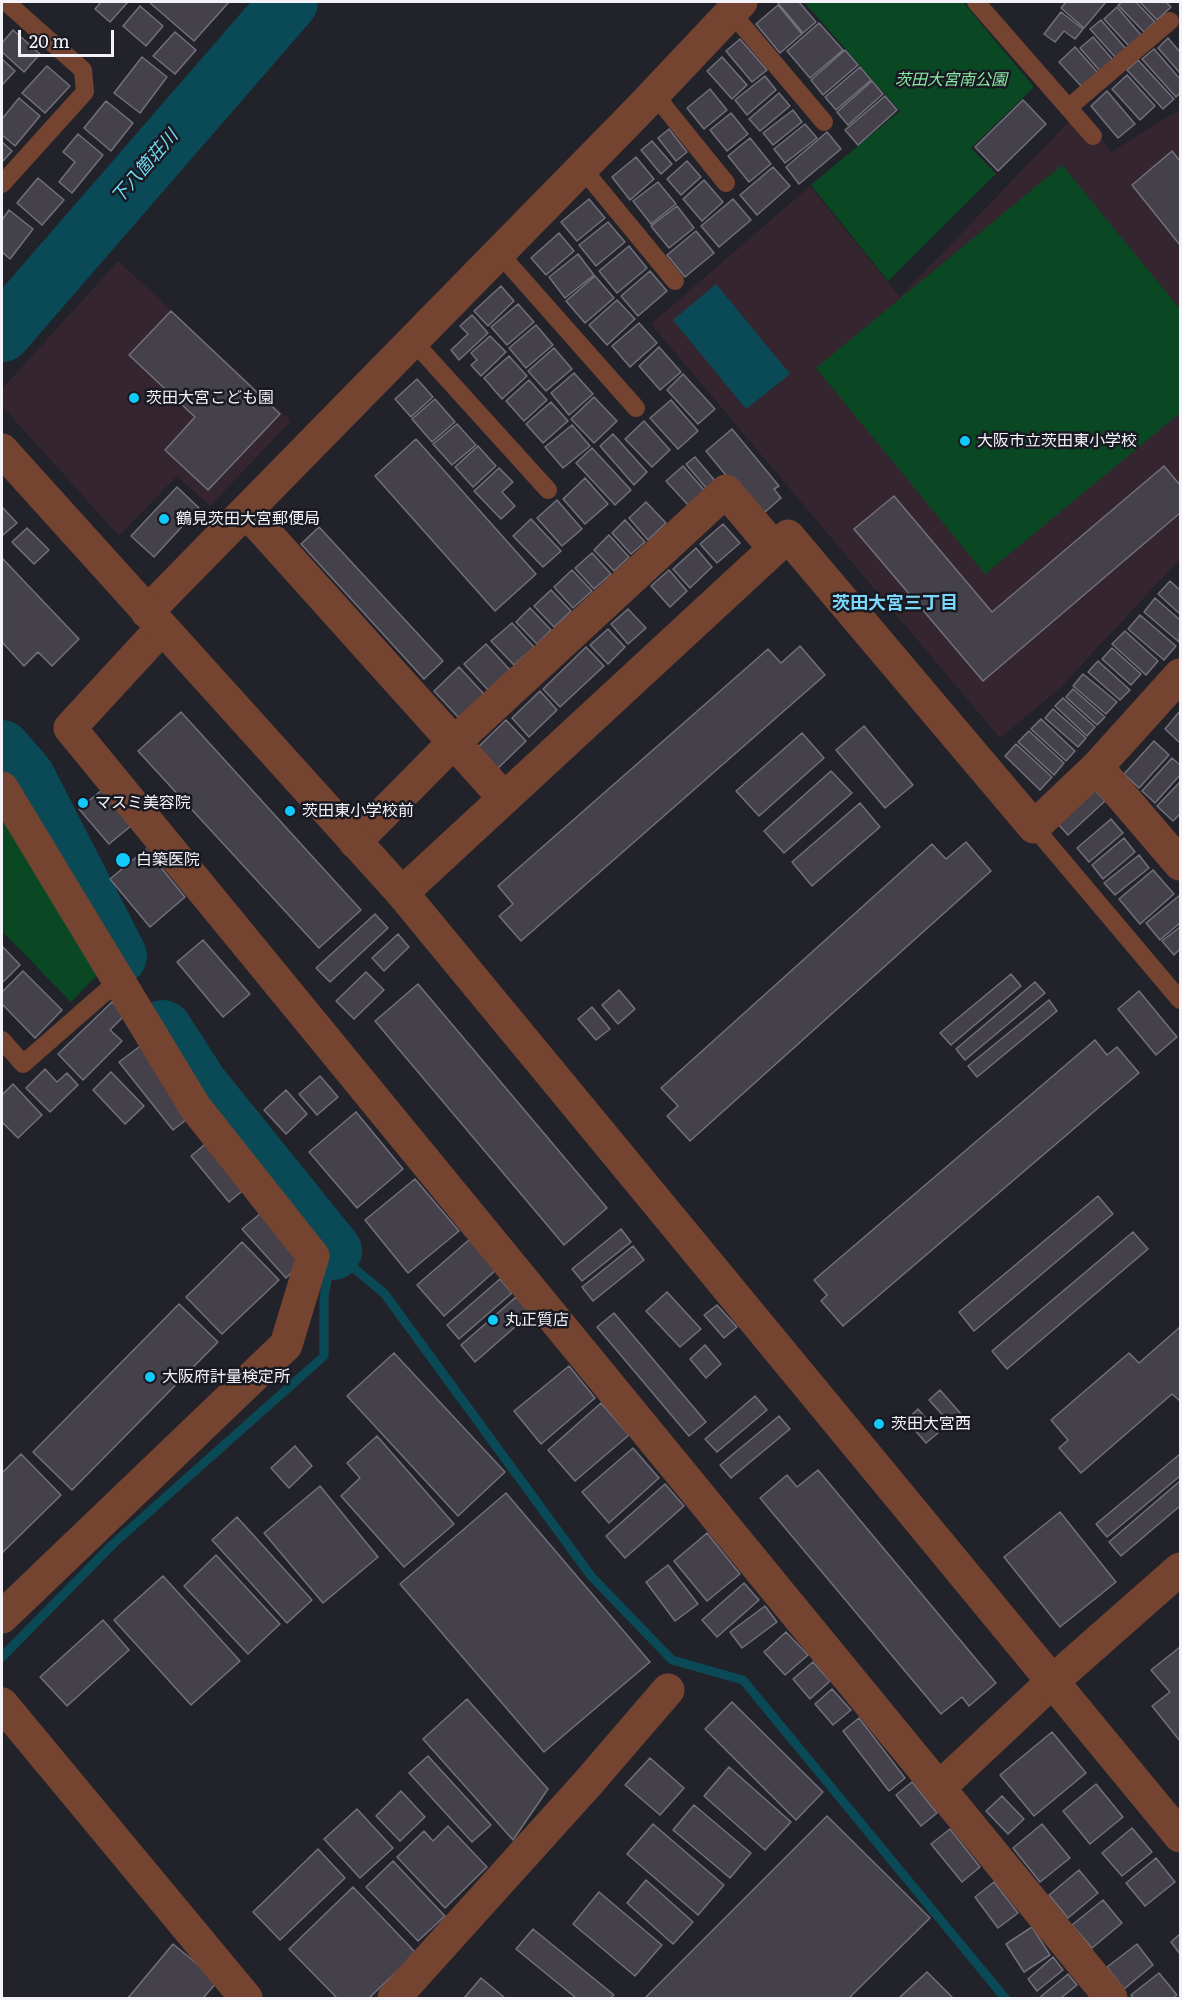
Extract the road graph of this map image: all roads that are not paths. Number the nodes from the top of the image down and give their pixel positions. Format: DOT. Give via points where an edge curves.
graph roads {
  1 [pos="976,2"];
  2 [pos="736,7"];
  3 [pos="7,10"];
  4 [pos="1170,21"];
  5 [pos="654,94"];
  6 [pos="1068,108"];
  7 [pos="824,122"];
  8 [pos="1092,136"];
  9 [pos="582,168"];
  10 [pos="726,183"];
  11 [pos="2,184"];
  12 [pos="499,253"];
  13 [pos="675,281"];
  14 [pos="413,341"];
  15 [pos="636,408"];
  16 [pos="2,450"];
  17 [pos="548,490"];
  18 [pos="246,512"];
  19 [pos="774,548"];
  20 [pos="154,620"];
  21 [pos="1180,675"];
  22 [pos="455,742"];
  23 [pos="1097,767"];
  24 [pos="2,788"];
  25 [pos="504,798"];
  26 [pos="1034,827"];
  27 [pos="355,842"];
  28 [pos="1180,864"];
  29 [pos="402,893"];
  30 [pos="119,980"];
  31 [pos="1180,1000"];
  32 [pos="2,1040"];
  33 [pos="1180,1569"];
  34 [pos="2,1617"];
  35 [pos="1054,1680"];
  36 [pos="668,1690"];
  37 [pos="2,1704"];
  38 [pos="939,1788"];
  39 [pos="1180,1836"];
  40 [pos="246,1998"];
  41 [pos="394,1998"];
  42 [pos="1111,1998"];
  1 -- 6 [label="lane"];
  2 -- 5 [label="street"];
  2 -- 7 [label="lane"];
  3 -- 11 [label="lane" via="83,70 85,92"];
  4 -- 6 [label="lane"];
  5 -- 9 [label="street"];
  5 -- 10 [label="lane"];
  6 -- 8 [label="lane"];
  9 -- 12 [label="street"];
  9 -- 13 [label="lane"];
  12 -- 14 [label="street"];
  12 -- 15 [label="lane"];
  14 -- 17 [label="lane"];
  14 -- 18 [label="street"];
  16 -- 20 [label="street"];
  18 -- 20 [label="street"];
  18 -- 22 [label="street"];
  19 -- 22 [label="street" via="726,491"];
  19 -- 25 [label="street"];
  19 -- 26 [label="street" via="788,536"];
  20 -- 27 [label="street"];
  20 -- 38 [label="street" via="70,728"];
  21 -- 23 [label="street"];
  22 -- 25 [label="street"];
  22 -- 27 [label="street"];
  23 -- 26 [label="street"];
  23 -- 28 [label="street"];
  24 -- 30 [label="street"];
  25 -- 29 [label="street"];
  26 -- 31 [label="lane"];
  27 -- 29 [label="street"];
  29 -- 35 [label="street"];
  30 -- 32 [label="lane" via="23,1064"];
  30 -- 34 [label="street" via="195,1107 313,1256 286,1345"];
  33 -- 35 [label="street"];
  35 -- 38 [label="street"];
  35 -- 39 [label="street"];
  36 -- 41 [label="street"];
  37 -- 40 [label="street"];
  38 -- 42 [label="street"];
}
